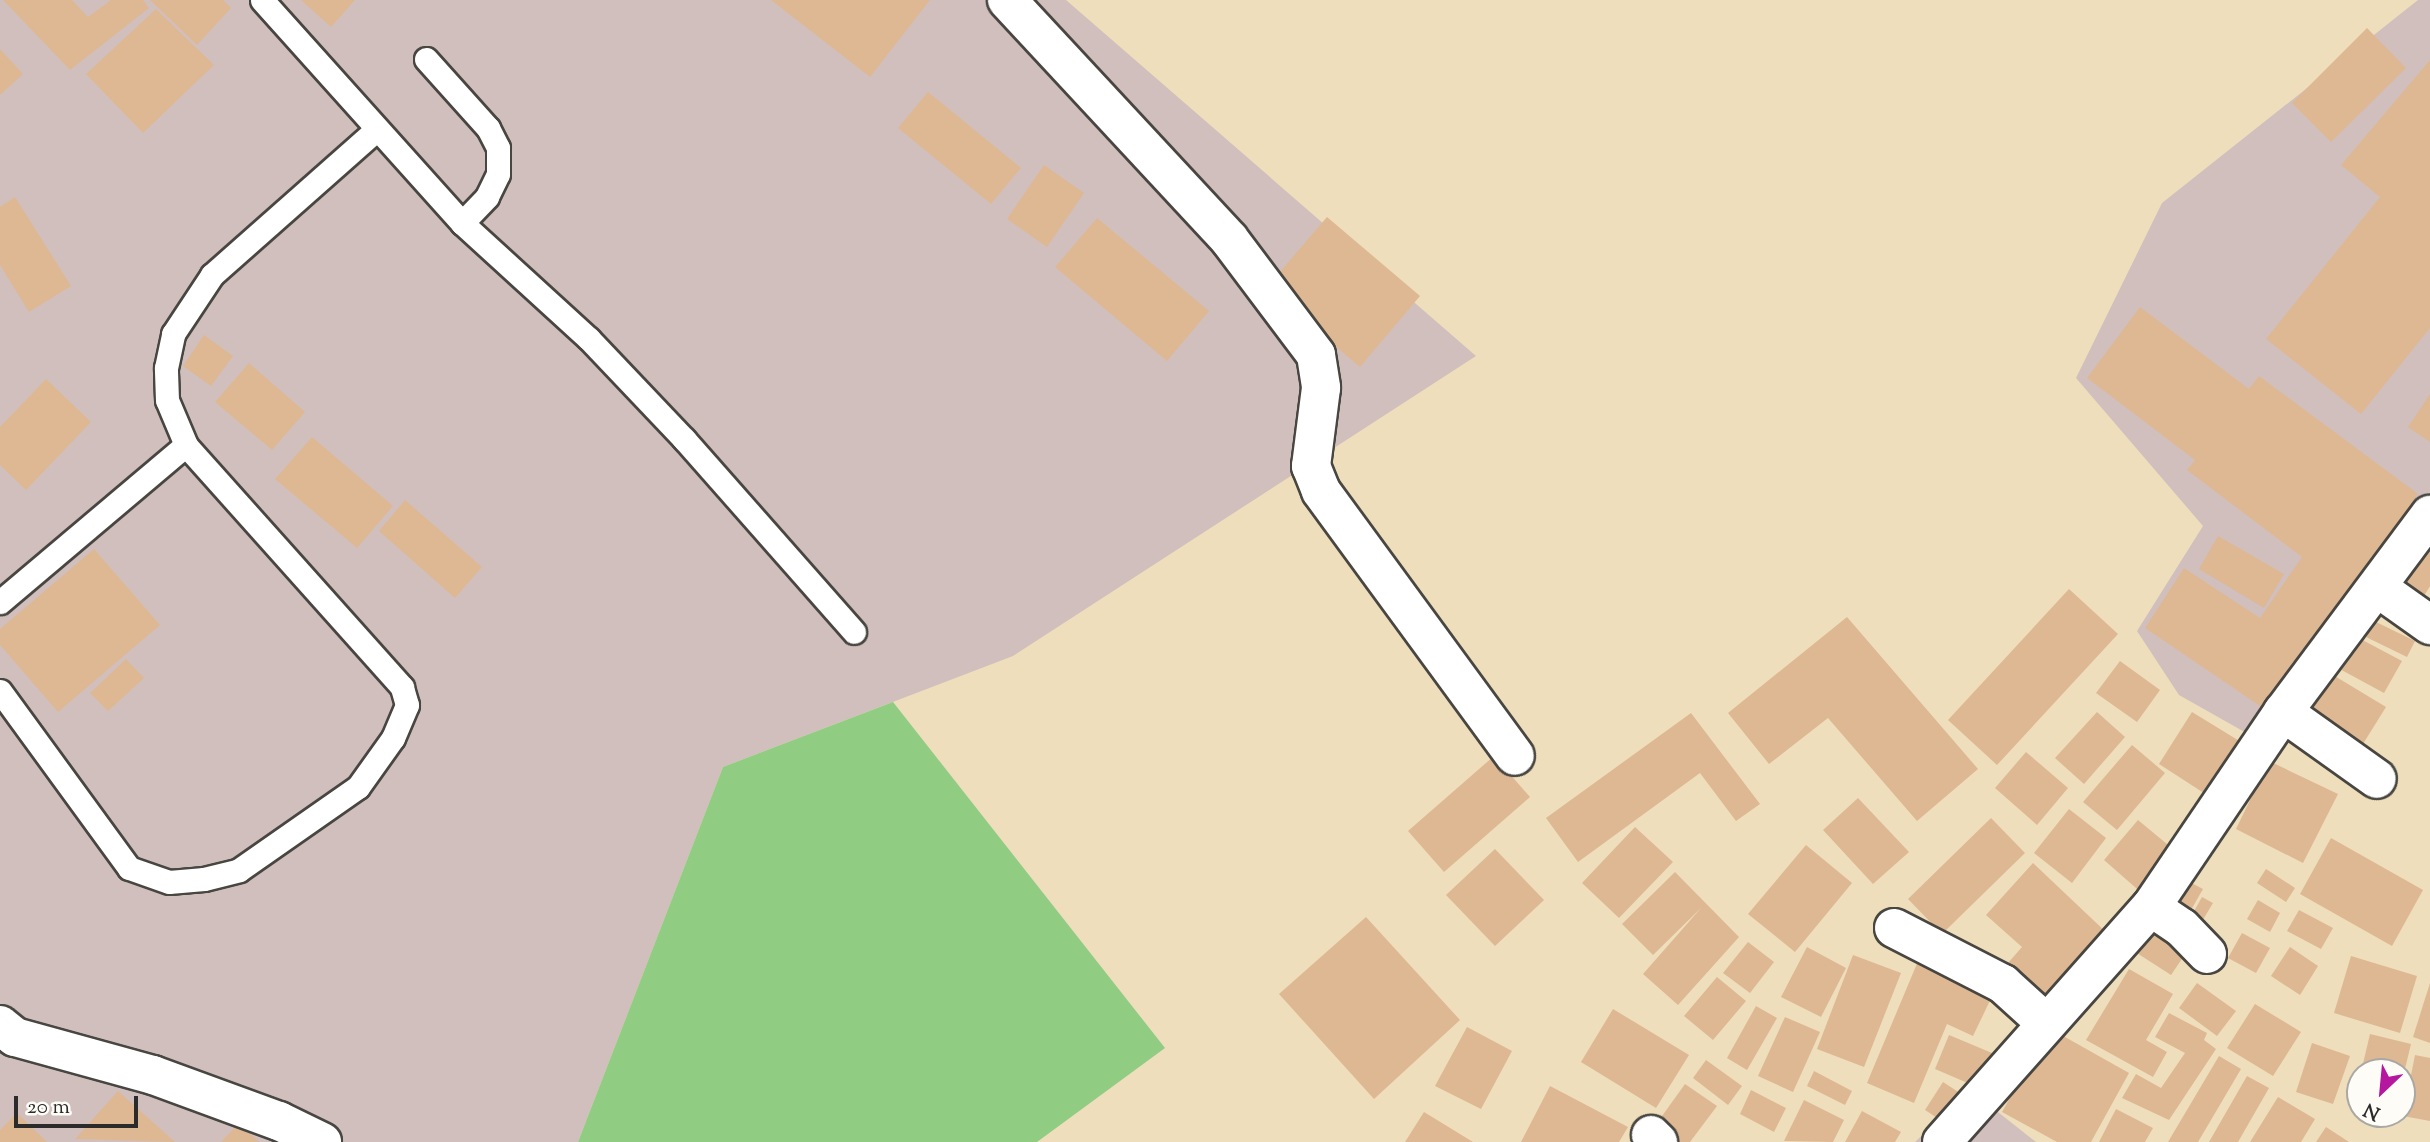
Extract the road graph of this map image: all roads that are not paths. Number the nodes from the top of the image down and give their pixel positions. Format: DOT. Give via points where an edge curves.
graph roads {
  1 [pos="261,0"];
  2 [pos="1007,0"];
  3 [pos="426,59"];
  4 [pos="377,129"];
  5 [pos="461,223"];
  6 [pos="186,445"];
  7 [pos="2430,515"];
  8 [pos="2378,588"];
  9 [pos="0,602"];
  10 [pos="2430,625"];
  11 [pos="854,632"];
  12 [pos="0,691"];
  13 [pos="2283,712"];
  14 [pos="1515,756"];
  15 [pos="2377,779"];
  16 [pos="2151,906"];
  17 [pos="1894,928"];
  18 [pos="2207,954"];
  19 [pos="2046,1023"];
  20 [pos="0,1025"];
  21 [pos="322,1142"];
  22 [pos="1942,1142"];
  1 -- 4 [label="lane"];
  2 -- 14 [label="street" via="1229,239 1316,355 1321,388 1311,466 1321,491"];
  3 -- 5 [label="lane" via="488,128 498,148 498,174 487,197"];
  4 -- 5 [label="lane"];
  4 -- 6 [label="lane" via="212,275 173,334 166,368 167,400"];
  5 -- 11 [label="lane" via="589,339"];
  6 -- 9 [label="lane"];
  6 -- 12 [label="lane" via="402,687 407,705 404,720 358,787 239,870 204,879 152,878 130,867"];
  7 -- 8 [label="street"];
  8 -- 10 [label="street"];
  8 -- 13 [label="street"];
  13 -- 15 [label="street"];
  13 -- 16 [label="street"];
  16 -- 18 [label="street"];
  16 -- 19 [label="street"];
  17 -- 19 [label="street" via="2003,984"];
  19 -- 22 [label="street"];
  20 -- 21 [label="street" via="15,1037 153,1075 279,1121"];
}
